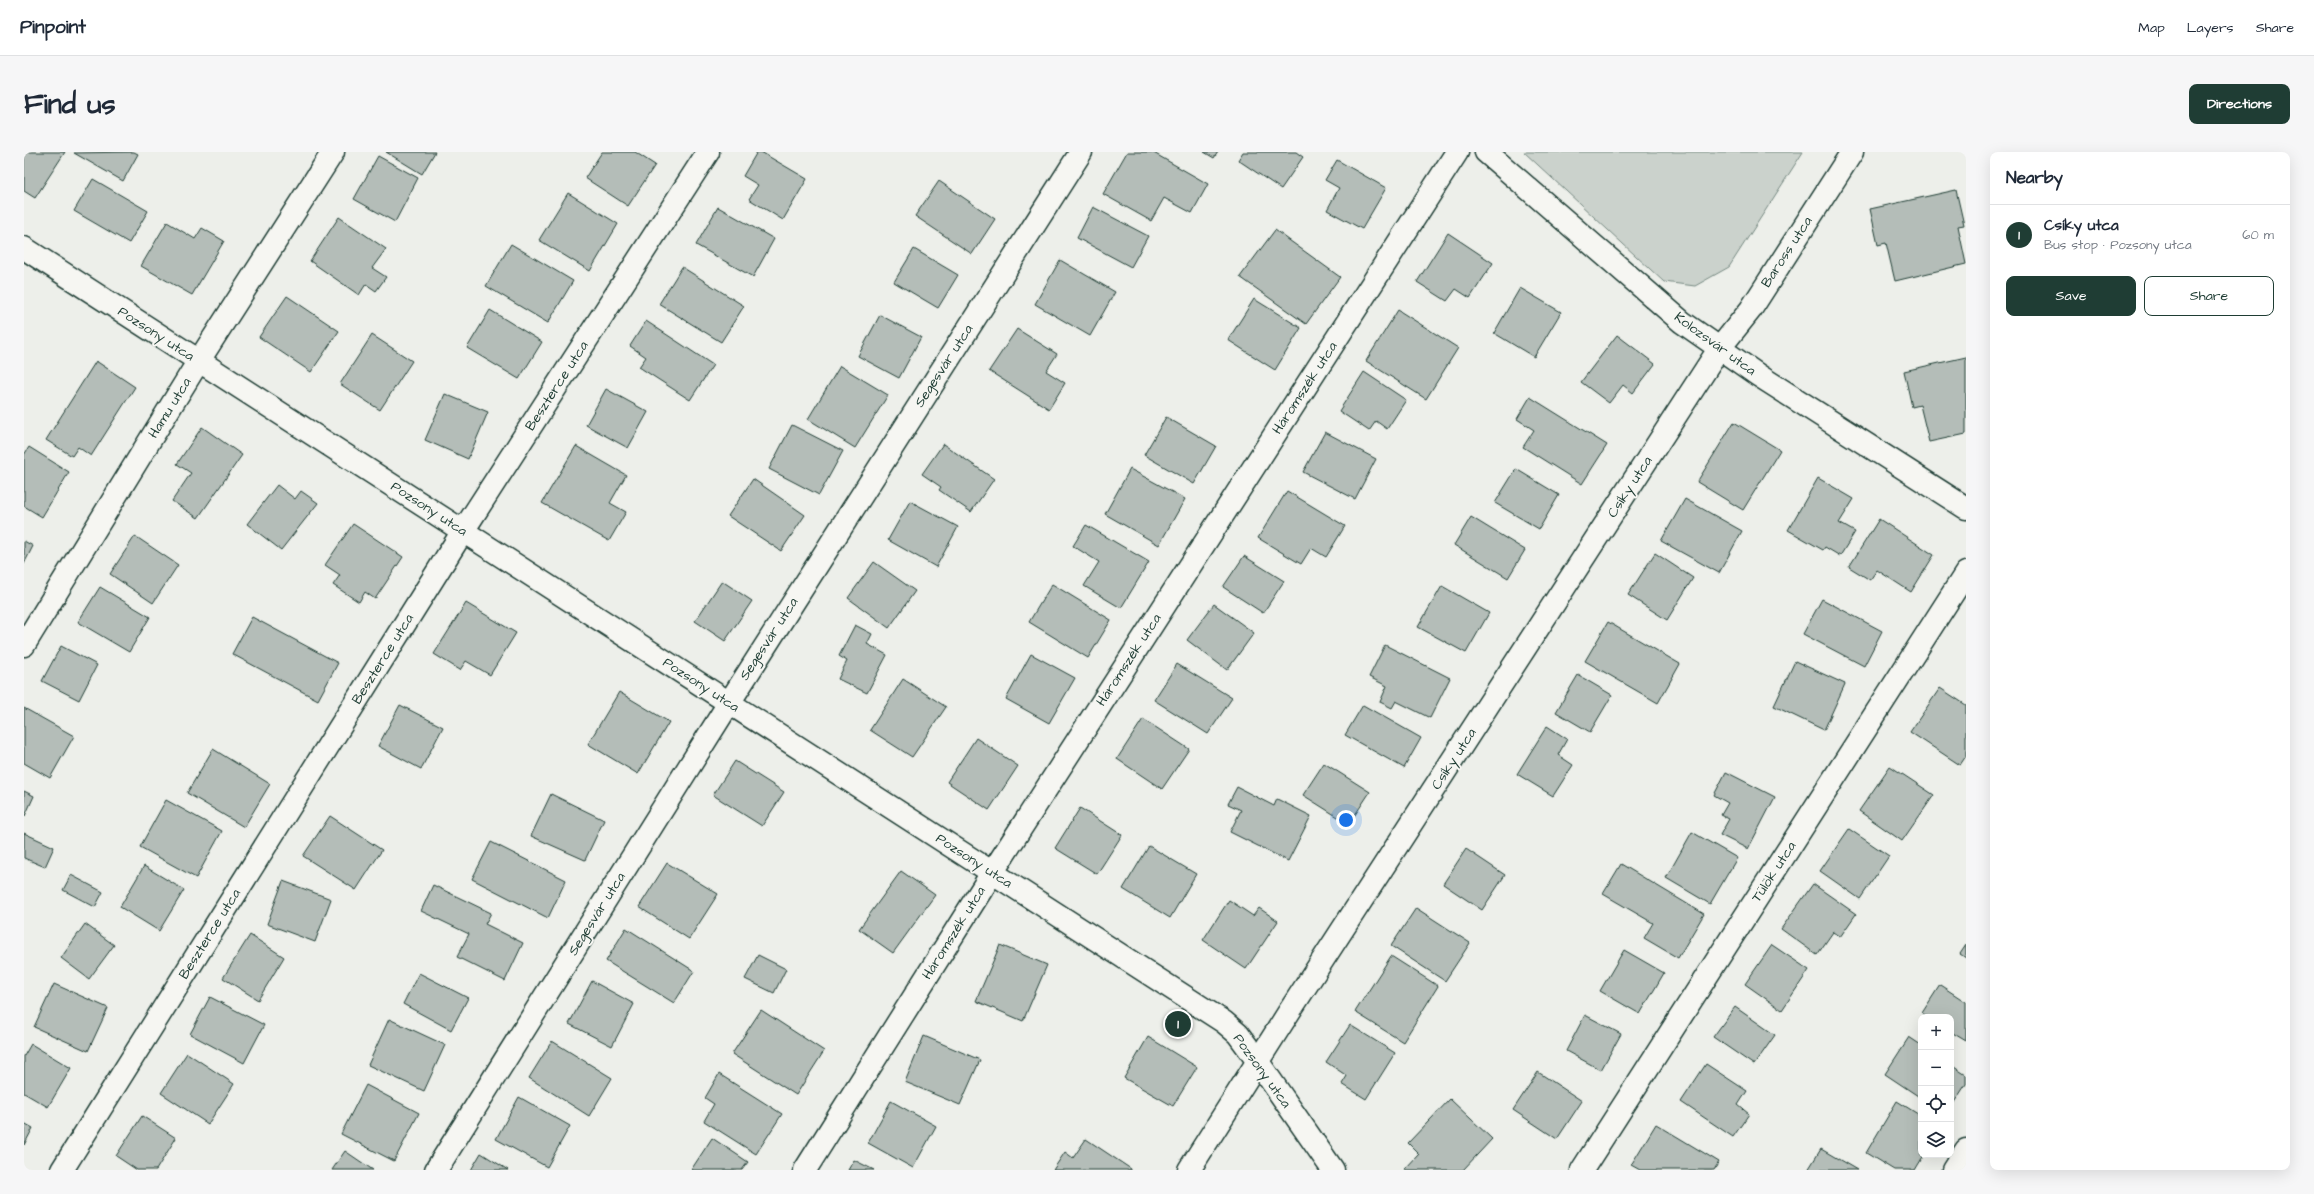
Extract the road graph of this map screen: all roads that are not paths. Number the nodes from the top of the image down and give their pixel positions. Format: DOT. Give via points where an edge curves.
graph roads {
  1 [pos="333,152"];
  2 [pos="708,152"];
  3 [pos="1081,152"];
  4 [pos="1457,152"];
  5 [pos="1486,152"];
  6 [pos="1852,152"];
  7 [pos="24,248"];
  8 [pos="1719,348"];
  9 [pos="198,362"];
  10 [pos="1966,508"];
  11 [pos="463,531"];
  12 [pos="1966,573"];
  13 [pos="24,645"];
  14 [pos="729,703"];
  15 [pos="992,873"];
  16 [pos="1258,1063"];
  17 [pos="1966,1150"];
  18 [pos="62,1170"];
  19 [pos="436,1170"];
  20 [pos="805,1170"];
  21 [pos="1189,1170"];
  22 [pos="1333,1170"];
  23 [pos="1582,1170"];
  24 [pos="1953,1170"];
  1 -- 9 [label="street, Hamu utca"];
  2 -- 11 [label="street, Beszterce utca"];
  3 -- 14 [label="street, Segesvár utca"];
  4 -- 15 [label="street, Háromszék utca"];
  5 -- 8 [label="street, Kolozsvár utca" via="1682,322"];
  6 -- 8 [label="street, Baross utca" via="1751,309"];
  7 -- 9 [label="street, Pozsony utca"];
  8 -- 10 [label="street, Kolozsvár utca"];
  8 -- 16 [label="street, Csíky utca"];
  9 -- 11 [label="street, Pozsony utca"];
  9 -- 13 [label="street, Hamu utca"];
  11 -- 14 [label="street, Pozsony utca"];
  11 -- 18 [label="street, Beszterce utca"];
  12 -- 23 [label="street, Tülök utca"];
  14 -- 15 [label="street, Pozsony utca"];
  14 -- 19 [label="street, Segesvár utca"];
  15 -- 16 [label="street, Pozsony utca" via="1224,1022 1238,1034"];
  15 -- 20 [label="street, Háromszék utca"];
  16 -- 21 [label="street, Csíky utca"];
  16 -- 22 [label="street, Pozsony utca"];
  17 -- 24 [label="street"];
}
